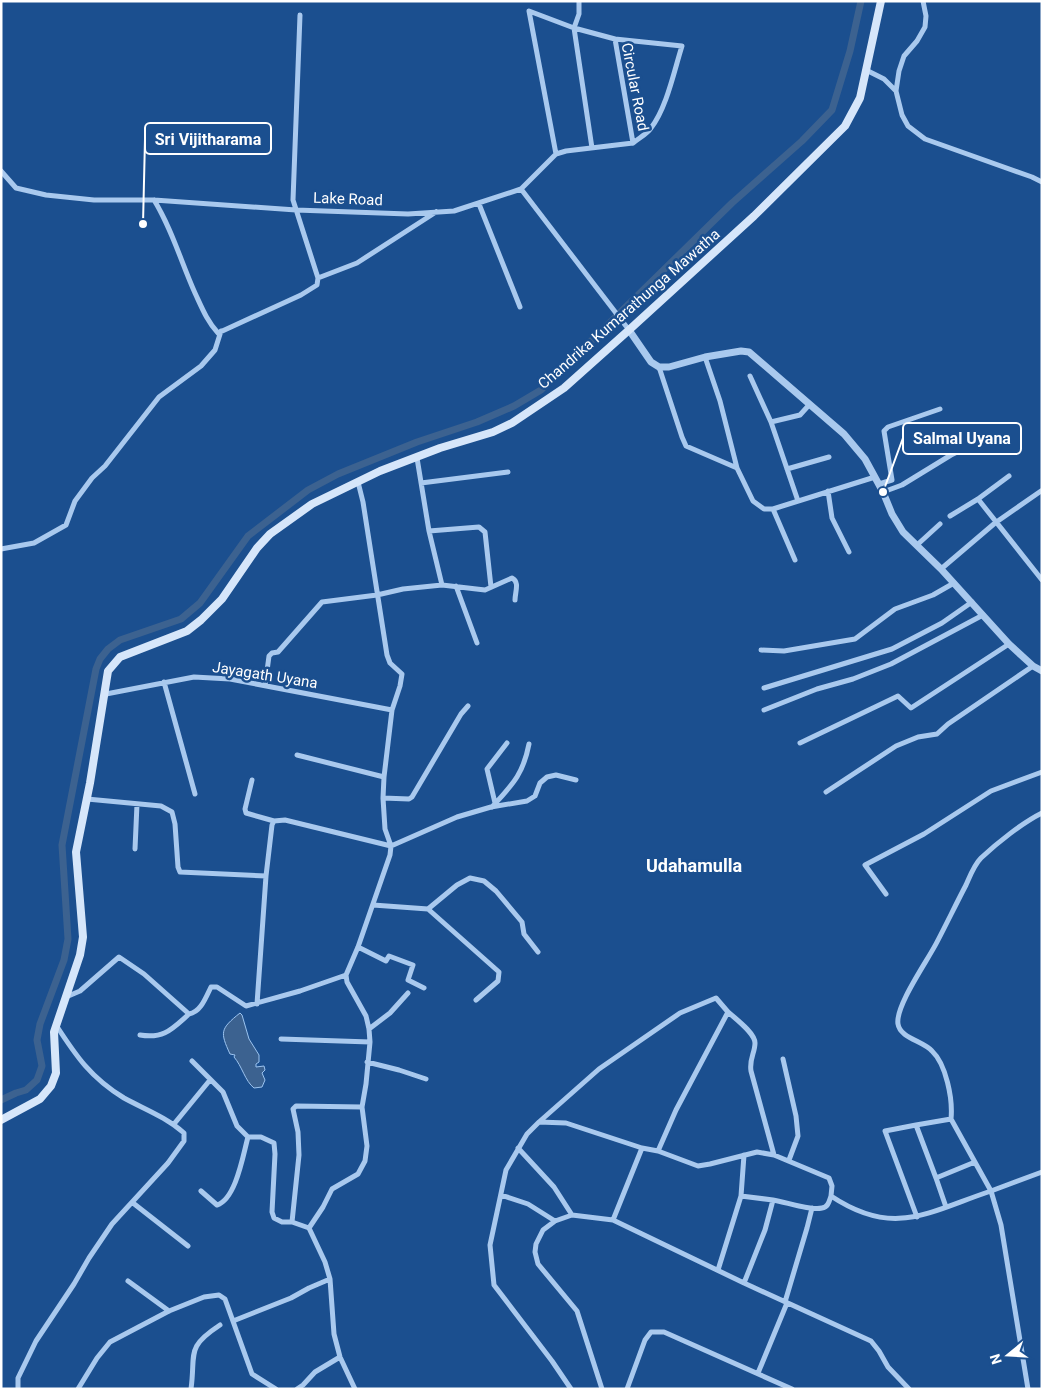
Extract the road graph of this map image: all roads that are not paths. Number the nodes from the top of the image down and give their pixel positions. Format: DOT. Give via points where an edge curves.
graph roads {
  1 [pos="579,1"];
  2 [pos="881,1"];
  3 [pos="924,1"];
  4 [pos="300,15"];
  5 [pos="574,28"];
  6 [pos="615,39"];
  7 [pos="866,70"];
  8 [pos="896,91"];
  9 [pos="633,143"];
  10 [pos="592,148"];
  11 [pos="556,154"];
  12 [pos="1,171"];
  13 [pos="1042,182"];
  14 [pos="521,189"];
  15 [pos="154,200"];
  16 [pos="479,204"];
  17 [pos="296,210"];
  18 [pos="436,212"];
  19 [pos="318,278"];
  20 [pos="520,307"];
  21 [pos="627,328"];
  22 [pos="221,331"];
  23 [pos="705,357"];
  24 [pos="659,367"];
  25 [pos="750,376"];
  26 [pos="809,405"];
  27 [pos="940,409"];
  28 [pos="771,422"];
  29 [pos="984,439"];
  30 [pos="829,457"];
  31 [pos="417,458"];
  32 [pos="737,468"];
  33 [pos="787,469"];
  34 [pos="508,472"];
  35 [pos="1009,476"];
  36 [pos="877,480"];
  37 [pos="358,482"];
  38 [pos="421,483"];
  39 [pos="828,491"];
  40 [pos="1041,491"];
  41 [pos="883,492"];
  42 [pos="978,499"];
  43 [pos="798,500"];
  44 [pos="773,509"];
  45 [pos="950,516"];
  46 [pos="996,523"];
  47 [pos="940,524"];
  48 [pos="429,531"];
  49 [pos="917,545"];
  50 [pos="1,549"];
  51 [pos="849,552"];
  52 [pos="795,560"];
  53 [pos="942,569"];
  54 [pos="1042,580"];
  55 [pos="954,583"];
  56 [pos="442,585"];
  57 [pos="456,586"];
  58 [pos="492,587"];
  59 [pos="377,595"];
  60 [pos="515,600"];
  61 [pos="972,602"];
  62 [pos="983,616"];
  63 [pos="477,643"];
  64 [pos="1009,644"];
  65 [pos="761,650"];
  66 [pos="1033,666"];
  67 [pos="1042,671"];
  68 [pos="164,682"];
  69 [pos="265,686"];
  70 [pos="764,688"];
  71 [pos="106,694"];
  72 [pos="468,706"];
  73 [pos="392,710"];
  74 [pos="764,710"];
  75 [pos="508,743"];
  76 [pos="800,743"];
  77 [pos="529,744"];
  78 [pos="297,756"];
  79 [pos="1042,772"];
  80 [pos="384,777"];
  81 [pos="252,780"];
  82 [pos="576,780"];
  83 [pos="826,792"];
  84 [pos="195,794"];
  85 [pos="383,798"];
  86 [pos="87,799"];
  87 [pos="137,804"];
  88 [pos="493,805"];
  89 [pos="1042,813"];
  90 [pos="274,821"];
  91 [pos="391,846"];
  92 [pos="135,849"];
  93 [pos="266,876"];
  94 [pos="886,894"];
  95 [pos="373,906"];
  96 [pos="428,909"];
  97 [pos="358,948"];
  98 [pos="538,952"];
  99 [pos="346,975"];
  100 [pos="424,988"];
  101 [pos="408,993"];
  102 [pos="66,997"];
  103 [pos="476,1000"];
  104 [pos="257,1004"];
  105 [pos="728,1012"];
  106 [pos="189,1014"];
  107 [pos="56,1025"];
  108 [pos="369,1029"];
  109 [pos="140,1035"];
  110 [pos="281,1039"];
  111 [pos="370,1042"];
  112 [pos="783,1059"];
  113 [pos="192,1061"];
  114 [pos="367,1062"];
  115 [pos="426,1079"];
  116 [pos="210,1080"];
  117 [pos="362,1107"];
  118 [pos="951,1118"];
  119 [pos="1,1120"];
  120 [pos="539,1122"];
  121 [pos="174,1124"];
  122 [pos="916,1126"];
  123 [pos="248,1137"];
  124 [pos="518,1148"];
  125 [pos="642,1148"];
  126 [pos="658,1151"];
  127 [pos="744,1155"];
  128 [pos="774,1155"];
  129 [pos="789,1160"];
  130 [pos="975,1162"];
  131 [pos="1042,1172"];
  132 [pos="936,1178"];
  133 [pos="201,1191"];
  134 [pos="991,1191"];
  135 [pos="501,1195"];
  136 [pos="741,1196"];
  137 [pos="831,1196"];
  138 [pos="773,1200"];
  139 [pos="133,1202"];
  140 [pos="946,1207"];
  141 [pos="812,1208"];
  142 [pos="572,1214"];
  143 [pos="917,1217"];
  144 [pos="613,1220"];
  145 [pos="555,1221"];
  146 [pos="292,1222"];
  147 [pos="309,1228"];
  148 [pos="188,1246"];
  149 [pos="718,1270"];
  150 [pos="330,1279"];
  151 [pos="128,1281"];
  152 [pos="744,1283"];
  153 [pos="786,1302"];
  154 [pos="170,1311"];
  155 [pos="233,1321"];
  156 [pos="220,1326"];
  157 [pos="340,1357"];
  158 [pos="758,1373"];
  159 [pos="18,1389"];
  160 [pos="78,1389"];
  161 [pos="191,1389"];
  162 [pos="276,1389"];
  163 [pos="297,1389"];
  164 [pos="355,1389"];
  165 [pos="571,1389"];
  166 [pos="602,1389"];
  167 [pos="627,1389"];
  168 [pos="792,1389"];
  169 [pos="910,1389"];
  170 [pos="1028,1389"];
  1 -- 5 [label="street"];
  2 -- 7 [label="main road, Chandrika Kumarathunga Mawatha"];
  3 -- 8 [label="street" via="925,27 904,56"];
  4 -- 17 [label="street" via="293,200"];
  5 -- 6 [label="street, Circular Road"];
  5 -- 10 [label="street"];
  5 -- 11 [label="street, Circular Road" via="529,11"];
  6 -- 9 [label="street, Circular Road"];
  6 -- 9 [label="street" via="682,46 657,120"];
  7 -- 8 [label="street" via="884,79"];
  7 -- 21 [label="main road, Chandrika Kumarathunga Mawatha" via="860,98 845,126 754,216"];
  8 -- 13 [label="street" via="908,126 925,139"];
  9 -- 10 [label="street, Circular Road"];
  10 -- 11 [label="street, Circular Road"];
  11 -- 14 [label="street"];
  12 -- 15 [label="street, Lake Road" via="16,188 46,195 94,200"];
  14 -- 16 [label="street, Lake Road"];
  14 -- 21 [label="street"];
  15 -- 17 [label="street, Lake Road"];
  15 -- 22 [label="street" via="166,219 209,323 218,333"];
  16 -- 18 [label="street, Lake Road"];
  16 -- 20 [label="street"];
  17 -- 18 [label="street, Lake Road"];
  17 -- 19 [label="street"];
  18 -- 19 [label="street" via="358,263"];
  19 -- 22 [label="street" via="317,285 301,295"];
  21 -- 24 [label="street" via="651,362"];
  21 -- 31 [label="main road, Chandrika Kumarathunga Mawatha" via="564,388 512,423"];
  22 -- 50 [label="street" via="215,350 201,366 159,397 92,478 75,501 66,525 34,543"];
  23 -- 24 [label="street"];
  23 -- 26 [label="street" via="748,352"];
  23 -- 32 [label="street"];
  24 -- 32 [label="street" via="686,446"];
  25 -- 28 [label="street"];
  26 -- 28 [label="street" via="800,415"];
  26 -- 36 [label="street" via="844,434"];
  27 -- 36 [label="street" via="888,427 884,432 892,480"];
  28 -- 33 [label="street"];
  29 -- 41 [label="street"];
  30 -- 33 [label="street"];
  31 -- 37 [label="main road, Chandrika Kumarathunga Mawatha"];
  31 -- 38 [label="street"];
  32 -- 44 [label="street" via="753,501 764,509"];
  33 -- 43 [label="street"];
  34 -- 38 [label="street"];
  35 -- 42 [label="street"];
  36 -- 39 [label="street"];
  36 -- 41 [label="street"];
  37 -- 59 [label="street"];
  37 -- 71 [label="main road, Chandrika Kumarathunga Mawatha" via="312,504 270,534 256,548 222,599 187,631 120,658 108,671"];
  38 -- 48 [label="street"];
  39 -- 43 [label="street"];
  39 -- 51 [label="street" via="832,518"];
  40 -- 46 [label="street"];
  41 -- 49 [label="street" via="892,514"];
  42 -- 45 [label="street"];
  42 -- 46 [label="street"];
  43 -- 44 [label="street"];
  44 -- 52 [label="street"];
  46 -- 53 [label="street"];
  46 -- 54 [label="street"];
  47 -- 49 [label="street"];
  48 -- 56 [label="street"];
  48 -- 58 [label="street" via="483,528"];
  49 -- 53 [label="street"];
  53 -- 55 [label="street"];
  55 -- 61 [label="street"];
  55 -- 65 [label="street" via="933,595 895,609 854,639 784,651"];
  56 -- 57 [label="street"];
  56 -- 59 [label="street"];
  57 -- 58 [label="street" via="485,590"];
  57 -- 63 [label="street"];
  58 -- 60 [label="street" via="512,578 516,580"];
  59 -- 69 [label="street" via="322,602 278,652 269,656"];
  59 -- 73 [label="street" via="387,655 390,663 402,674"];
  61 -- 62 [label="street"];
  61 -- 70 [label="street" via="942,623 892,649"];
  62 -- 64 [label="street"];
  62 -- 74 [label="street" via="891,664"];
  64 -- 66 [label="street"];
  64 -- 76 [label="street" via="910,708 898,696"];
  66 -- 67 [label="street"];
  66 -- 83 [label="street" via="937,734 896,746"];
  68 -- 69 [label="street, Jayagath Uyana" via="194,677 230,679"];
  68 -- 71 [label="street, Jayagath Uyana"];
  68 -- 84 [label="street"];
  69 -- 73 [label="street, Jayagath Uyana"];
  71 -- 86 [label="main road, Chandrika Kumarathunga Mawatha"];
  72 -- 85 [label="street" via="412,797"];
  73 -- 80 [label="street"];
  75 -- 88 [label="street" via="487,769"];
  77 -- 88 [label="street" via="521,772"];
  78 -- 80 [label="street"];
  79 -- 94 [label="street" via="991,791 924,834 866,865"];
  80 -- 85 [label="street"];
  81 -- 90 [label="street" via="246,813"];
  82 -- 88 [label="street" via="547,777 540,783 535,796 527,801"];
  85 -- 91 [label="street" via="385,829"];
  86 -- 87 [label="street"];
  86 -- 102 [label="main road, Chandrika Kumarathunga Mawatha" via="76,852 83,937"];
  87 -- 92 [label="street"];
  87 -- 93 [label="street" via="160,806 172,812 180,872"];
  88 -- 91 [label="street"];
  89 -- 118 [label="street" via="1027,820 980,859 903,1003 897,1022 905,1036 932,1050 942,1063"];
  90 -- 91 [label="street" via="285,820"];
  90 -- 93 [label="street"];
  91 -- 95 [label="street"];
  93 -- 104 [label="street"];
  95 -- 96 [label="street"];
  95 -- 97 [label="street"];
  96 -- 98 [label="street" via="457,884 470,878 484,881 496,890 522,922 524,934"];
  96 -- 103 [label="street" via="499,972 498,981"];
  97 -- 99 [label="street"];
  97 -- 100 [label="street" via="386,961 389,956 413,965 408,980"];
  99 -- 104 [label="street"];
  99 -- 108 [label="street"];
  101 -- 108 [label="street"];
  102 -- 106 [label="street" via="80,991 119,957 144,974"];
  102 -- 107 [label="main road, Chandrika Kumarathunga Mawatha"];
  104 -- 106 [label="street" via="242,1005 217,986 211,987 200,1007"];
  105 -- 120 [label="street" via="716,998 680,1013 598,1069"];
  105 -- 126 [label="street"];
  105 -- 128 [label="street" via="754,1037 751,1071"];
  106 -- 109 [label="street" via="158,1036"];
  107 -- 119 [label="main road, Chandrika Kumarathunga Mawatha" via="56,1073 51,1086 40,1099"];
  107 -- 121 [label="street" via="76,1056 99,1080 124,1098"];
  108 -- 111 [label="street"];
  110 -- 111 [label="street"];
  111 -- 114 [label="street"];
  112 -- 129 [label="street" via="798,1136"];
  113 -- 116 [label="street"];
  114 -- 115 [label="street"];
  114 -- 117 [label="street"];
  116 -- 121 [label="street"];
  116 -- 123 [label="street" via="223,1092 237,1126"];
  117 -- 146 [label="street" via="296,1106 293,1109 299,1155"];
  117 -- 147 [label="street" via="367,1146 365,1161 358,1174 332,1189"];
  118 -- 122 [label="street"];
  118 -- 130 [label="street"];
  120 -- 124 [label="street"];
  120 -- 125 [label="street" via="566,1123"];
  121 -- 139 [label="street" via="184,1132 184,1141"];
  122 -- 132 [label="street"];
  122 -- 143 [label="street" via="885,1131"];
  123 -- 133 [label="street" via="232,1192 227,1198 217,1205"];
  123 -- 146 [label="street" via="261,1137 274,1143 272,1212 274,1218 282,1222"];
  124 -- 135 [label="street" via="506,1170"];
  124 -- 142 [label="street" via="554,1187"];
  125 -- 126 [label="street"];
  125 -- 144 [label="street"];
  126 -- 127 [label="street" via="698,1166"];
  127 -- 128 [label="street" via="757,1152"];
  127 -- 136 [label="street"];
  128 -- 129 [label="street"];
  129 -- 137 [label="street" via="829,1178"];
  130 -- 132 [label="street"];
  130 -- 134 [label="street"];
  131 -- 134 [label="street"];
  132 -- 140 [label="street"];
  134 -- 140 [label="street"];
  134 -- 170 [label="street" via="1001,1225"];
  135 -- 145 [label="street" via="528,1204"];
  135 -- 165 [label="street" via="490,1245 494,1285"];
  136 -- 138 [label="street"];
  136 -- 149 [label="street"];
  137 -- 141 [label="street" via="822,1208"];
  137 -- 143 [label="street" via="868,1215 888,1219"];
  138 -- 141 [label="street"];
  138 -- 152 [label="street"];
  139 -- 148 [label="street"];
  139 -- 159 [label="street" via="112,1224 36,1340 18,1378"];
  140 -- 143 [label="street"];
  141 -- 153 [label="street"];
  142 -- 144 [label="street"];
  142 -- 145 [label="street"];
  144 -- 149 [label="street"];
  145 -- 166 [label="street" via="543,1230 536,1244 538,1264 577,1311"];
  146 -- 147 [label="street"];
  147 -- 150 [label="street"];
  149 -- 152 [label="street"];
  150 -- 155 [label="street"];
  150 -- 157 [label="street" via="334,1334"];
  151 -- 154 [label="street"];
  152 -- 153 [label="street"];
  153 -- 158 [label="street"];
  153 -- 169 [label="street" via="871,1341 888,1367"];
  154 -- 155 [label="street" via="204,1297 219,1295 225,1299"];
  154 -- 160 [label="street" via="110,1342"];
  155 -- 162 [label="street" via="252,1374"];
  156 -- 161 [label="street" via="207,1334 195,1348"];
  157 -- 163 [label="street" via="315,1372"];
  157 -- 164 [label="street"];
  158 -- 167 [label="street" via="664,1332 651,1332"];
  158 -- 168 [label="street"];
}
